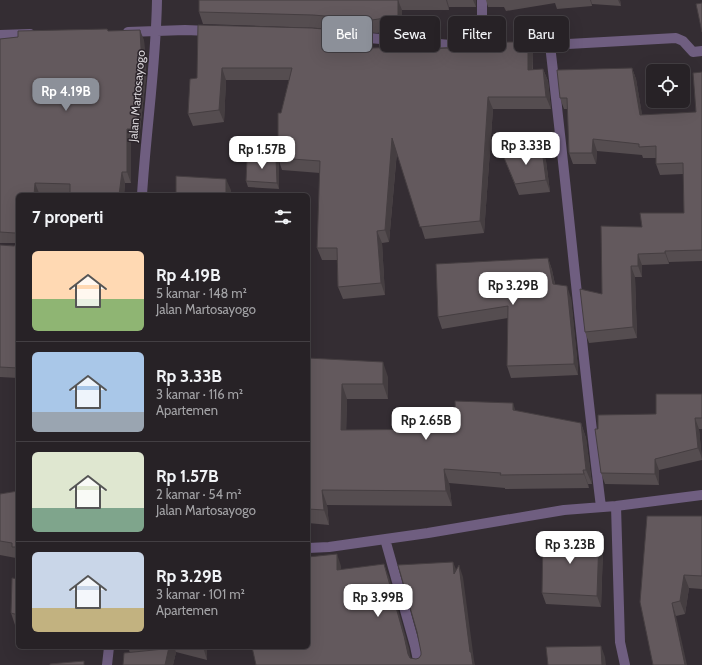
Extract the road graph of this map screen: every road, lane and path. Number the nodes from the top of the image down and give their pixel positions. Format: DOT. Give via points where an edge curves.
graph roads {
  1 [pos="158,0"];
  2 [pos="482,0"];
  3 [pos="216,31"];
  4 [pos="117,32"];
  5 [pos="156,32"];
  6 [pos="39,34"];
  7 [pos="0,35"];
  8 [pos="372,38"];
  9 [pos="569,44"];
  10 [pos="511,47"];
  11 [pos="514,47"];
  12 [pos="702,51"];
  13 [pos="551,52"];
  14 [pos="142,193"];
  15 [pos="702,495"];
  16 [pos="616,506"];
  17 [pos="601,507"];
  18 [pos="385,538"];
  19 [pos="310,548"];
  20 [pos="109,649"];
  21 [pos="107,665"];
  22 [pos="419,665"];
  23 [pos="625,665"];
  1 -- 5 [label="street, Jalan Martosayogo"];
  2 -- 8 [label="street" via="486,47"];
  3 -- 5 [label="street"];
  4 -- 5 [label="street"];
  5 -- 14 [label="street, Jalan Martosayogo"];
  6 -- 7 [label="street"];
  9 -- 12 [label="street" via="676,38 693,52"];
  10 -- 11 [label="street"];
  13 -- 17 [label="street"];
  15 -- 16 [label="street"];
  16 -- 17 [label="street"];
  16 -- 23 [label="street" via="620,642"];
  17 -- 18 [label="street" via="564,510"];
  18 -- 19 [label="street"];
  18 -- 22 [label="street"];
  20 -- 21 [label="street"];
}
